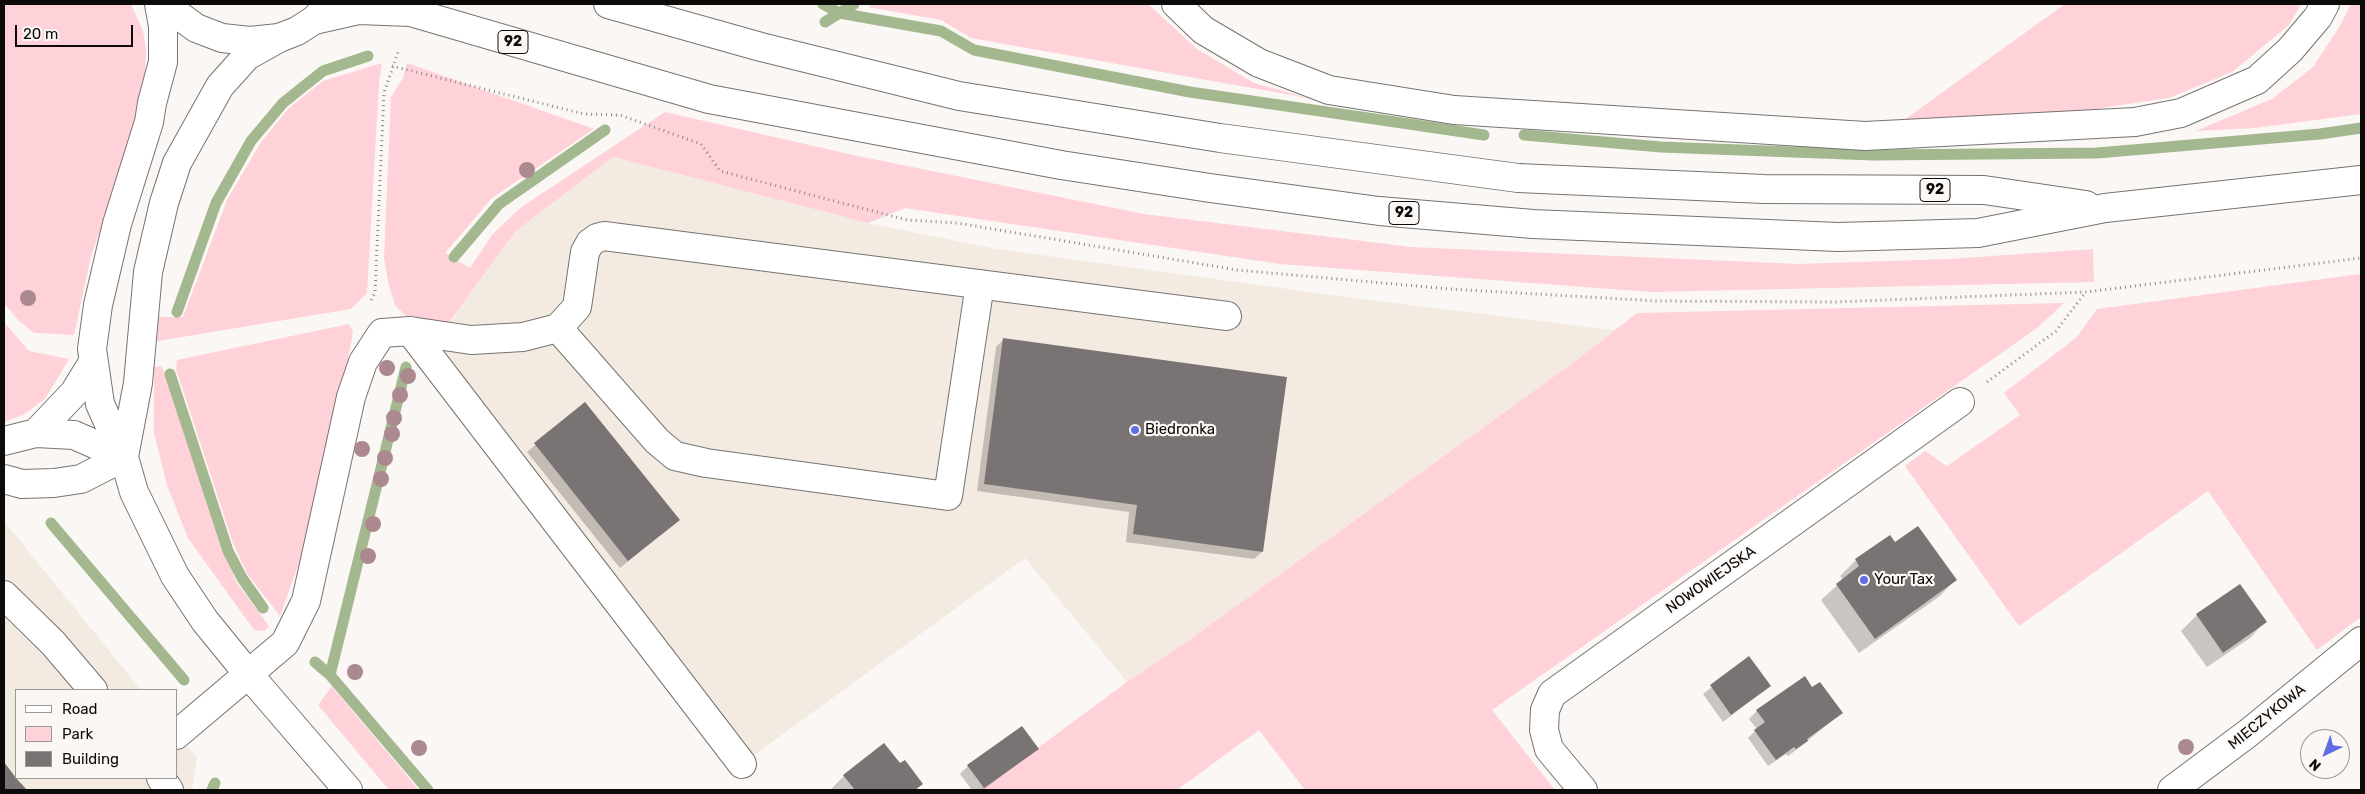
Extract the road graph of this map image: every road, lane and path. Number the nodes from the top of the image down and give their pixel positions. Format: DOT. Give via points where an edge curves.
graph roads {
  1 [pos="159,4"];
  2 [pos="167,4"];
  3 [pos="608,4"];
  4 [pos="1176,4"];
  5 [pos="2325,4"];
  6 [pos="322,12"];
  7 [pos="279,38"];
  8 [pos="399,49"];
  9 [pos="392,66"];
  10 [pos="2361,180"];
  11 [pos="2105,208"];
  12 [pos="2361,258"];
  13 [pos="980,284"];
  14 [pos="2086,292"];
  15 [pos="1227,316"];
  16 [pos="558,328"];
  17 [pos="410,331"];
  18 [pos="382,333"];
  19 [pos="93,362"];
  20 [pos="1960,402"];
  21 [pos="36,433"];
  22 [pos="4,441"];
  23 [pos="124,457"];
  24 [pos="4,478"];
  25 [pos="4,595"];
  26 [pos="2361,641"];
  27 [pos="249,675"];
  28 [pos="92,689"];
  29 [pos="178,732"];
  30 [pos="742,764"];
  31 [pos="162,779"];
  32 [pos="169,790"];
  33 [pos="348,790"];
  34 [pos="1583,790"];
  35 [pos="2172,790"];
  1 -- 19 [label="main road" via="163,62 149,122 116,224 98,305"];
  2 -- 7 [label="main road, 92" via="196,28 222,38 250,42"];
  3 -- 11 [label="main road, 92" via="761,47 959,96 1220,138 1518,178 1764,189 1984,190"];
  4 -- 5 [label="main road" via="1203,30 1259,64 1329,90 1454,110 1865,136 2135,122 2181,113 2257,80 2290,50"];
  6 -- 7 [label="main road, 92" via="297,31"];
  6 -- 11 [label="main road, 92" via="411,12 709,99 1062,165 1379,211 1533,224 1838,238 1978,233"];
  7 -- 23 [label="main road" via="247,56 220,86 177,164 148,272 138,383"];
  8 -- 9 [label="path"];
  9 -- 14 [label="path" via="584,114 620,116 701,144 720,171 907,220 957,223 1237,270 1450,289 1657,301 1835,302"];
  9 -- 18 [label="path" via="384,93 375,292 368,309"];
  10 -- 11 [label="main road, 92"];
  12 -- 14 [label="path"];
  13 -- 15 [label="main road"];
  13 -- 16 [label="main road" via="604,236 590,243 585,252 577,307"];
  13 -- 16 [label="main road" via="948,496 706,464 675,456 657,441"];
  14 -- 20 [label="path" via="2056,331"];
  16 -- 17 [label="main road" via="523,337 471,340"];
  17 -- 18 [label="main road"];
  17 -- 30 [label="main road"];
  18 -- 27 [label="main road" via="363,362 351,396 306,601 285,643"];
  19 -- 21 [label="main road" via="74,393"];
  19 -- 23 [label="main road" via="100,404"];
  20 -- 34 [label="main road, NOWOWIEJSKA" via="1552,694 1545,710 1544,730 1549,748"];
  21 -- 22 [label="main road"];
  21 -- 23 [label="main road" via="74,435"];
  23 -- 24 [label="main road" via="81,479 22,484"];
  23 -- 27 [label="main road" via="134,492 175,576 205,621"];
  25 -- 28 [label="main road" via="53,643"];
  26 -- 35 [label="main road, MIECZYKOWA" via="2248,734"];
  27 -- 29 [label="main road"];
  27 -- 33 [label="main road"];
  31 -- 32 [label="main road"];
}
